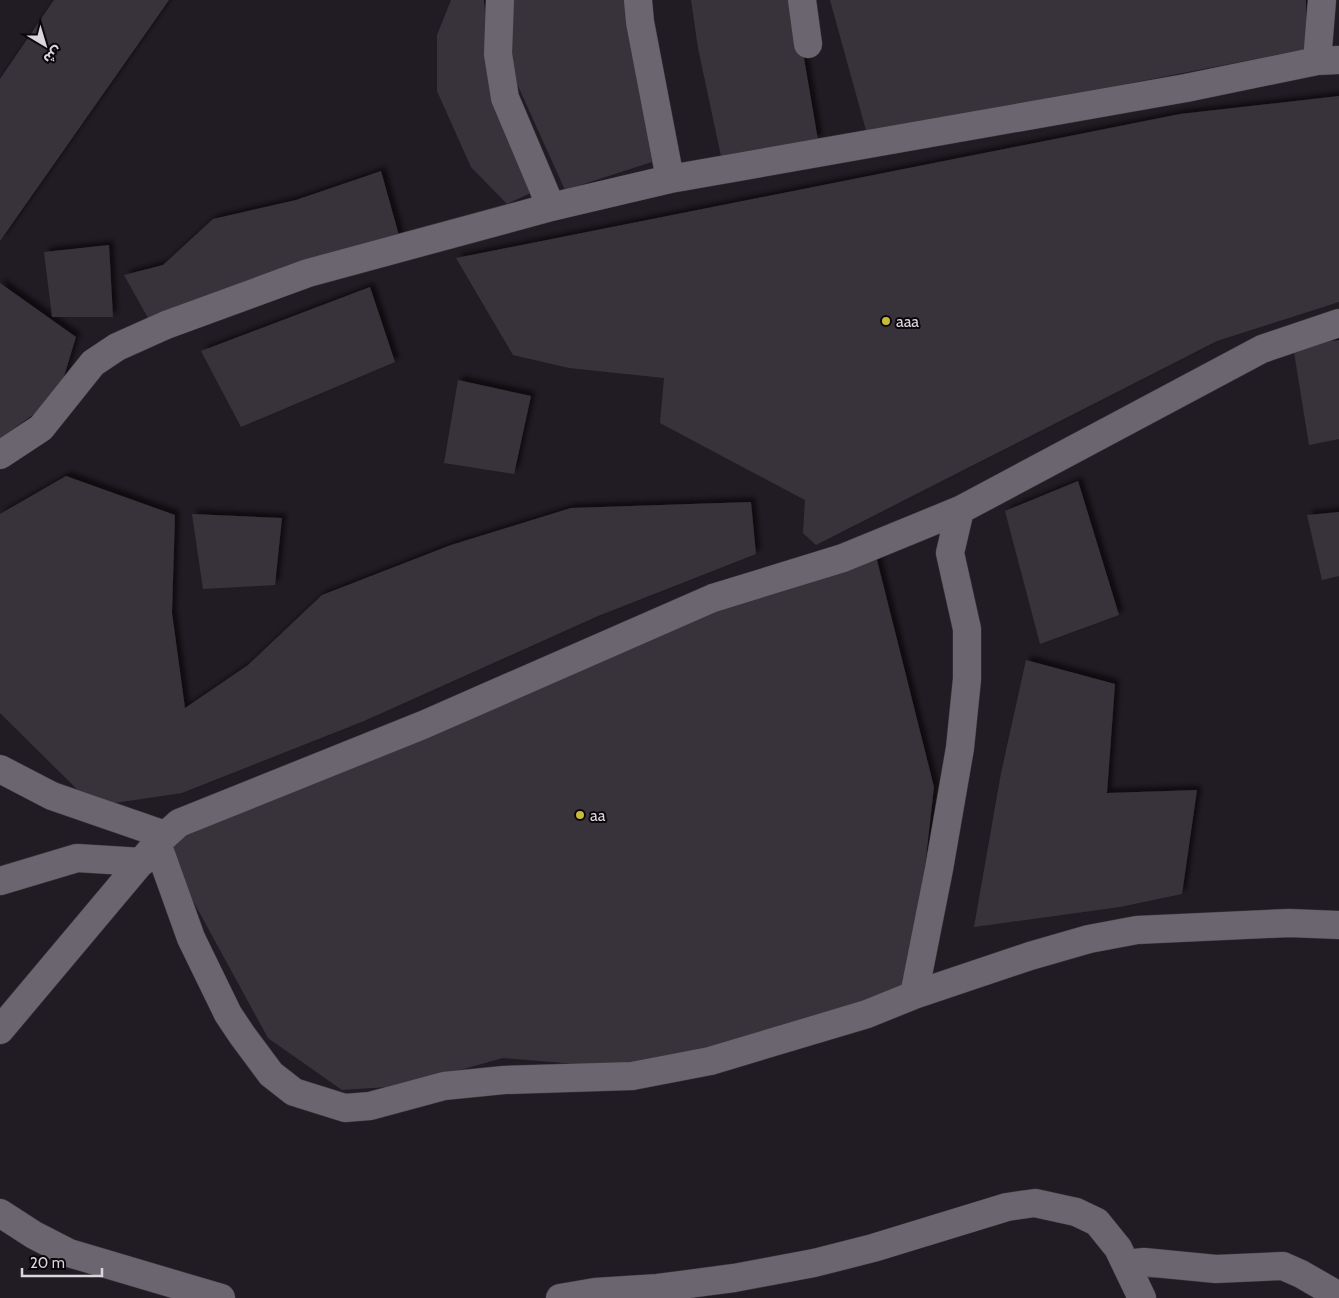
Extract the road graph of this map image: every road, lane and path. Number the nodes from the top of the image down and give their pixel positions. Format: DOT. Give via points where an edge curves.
graph roads {
  1 [pos="500,0"];
  2 [pos="638,0"];
  3 [pos="802,0"];
  4 [pos="1322,0"];
  5 [pos="808,44"];
  6 [pos="1328,61"];
  7 [pos="670,179"];
  8 [pos="551,207"];
  9 [pos="1339,324"];
  10 [pos="0,455"];
  11 [pos="960,510"];
  12 [pos="0,769"];
  13 [pos="155,846"];
  14 [pos="0,881"];
  15 [pos="1339,926"];
  16 [pos="914,996"];
  17 [pos="0,1030"];
  18 [pos="0,1213"];
  19 [pos="1126,1264"];
  20 [pos="1339,1296"];
  21 [pos="221,1298"];
  22 [pos="560,1298"];
  23 [pos="1142,1298"];
  1 -- 8 [label="street" via="498,54 505,98"];
  2 -- 7 [label="street"];
  3 -- 5 [label="street"];
  4 -- 6 [label="street"];
  6 -- 7 [label="street"];
  7 -- 8 [label="street"];
  8 -- 10 [label="street" via="308,273 166,325 117,347 93,363 41,428"];
  9 -- 11 [label="street" via="1262,349"];
  11 -- 13 [label="street" via="843,558 713,598 423,725 179,823"];
  11 -- 16 [label="street" via="950,553 967,629 967,679 960,748"];
  12 -- 13 [label="street"];
  13 -- 14 [label="street" via="77,858"];
  13 -- 16 [label="street" via="191,938 228,1014 242,1035 271,1074 294,1092 345,1108 370,1106 444,1086 504,1080 632,1076 710,1061 867,1014"];
  13 -- 17 [label="street"];
  15 -- 16 [label="street" via="1271,923 1137,930 1047,951"];
  18 -- 21 [label="street" via="69,1253"];
  19 -- 20 [label="street" via="1144,1262 1216,1269 1283,1266"];
  19 -- 22 [label="street" via="1109,1234 1097,1222 1076,1212 1036,1203 1007,1207 814,1264 734,1278"];
  19 -- 23 [label="street"];
}
